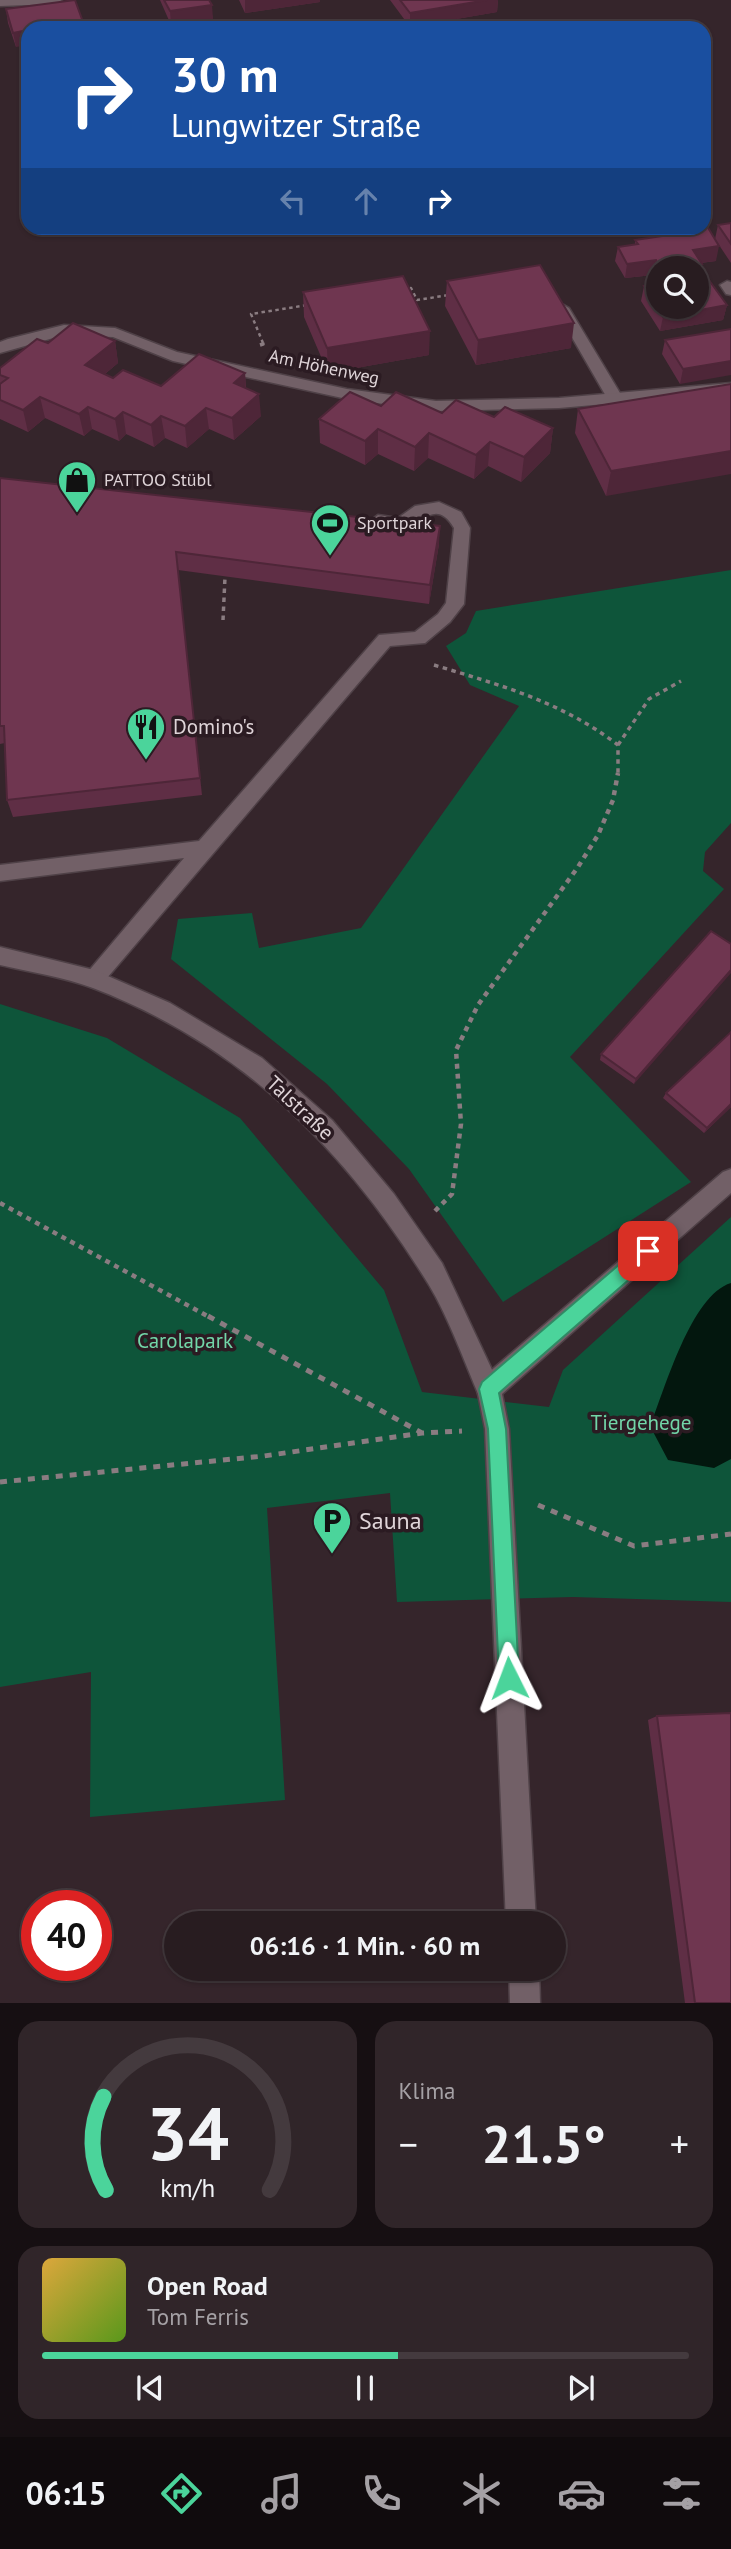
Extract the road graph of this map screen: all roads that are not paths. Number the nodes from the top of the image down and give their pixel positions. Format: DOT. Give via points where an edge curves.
graph roads {
  1 [pos="56,0"];
  2 [pos="0,2"];
  3 [pos="562,308"];
  4 [pos="0,348"];
  5 [pos="731,388"];
  6 [pos="615,398"];
  7 [pos="359,519"];
  8 [pos="204,848"];
  9 [pos="0,873"];
  10 [pos="0,956"];
  11 [pos="93,979"];
  12 [pos="731,1179"];
  13 [pos="489,1389"];
  14 [pos="520,1911"];
  15 [pos="524,1981"];
  16 [pos="525,2003"];
  1 -- 2 [label="street"];
  3 -- 6 [label="street"];
  4 -- 6 [label="street, Am Höhenweg" via="64,330 115,333 173,356 347,394 436,406"];
  5 -- 6 [label="street, Am Höhenweg"];
  7 -- 8 [label="street" via="401,524 421,510 439,508 455,516 462,528 455,604 419,638 385,640"];
  8 -- 9 [label="street"];
  8 -- 11 [label="street"];
  10 -- 11 [label="street, Talstraße"];
  11 -- 13 [label="street, Talstraße" via="163,1009 254,1065 324,1127 386,1202 434,1271"];
  12 -- 13 [label="street"];
  13 -- 14 [label="street, Talstraße" via="497,1429"];
  15 -- 16 [label="street"];
}
